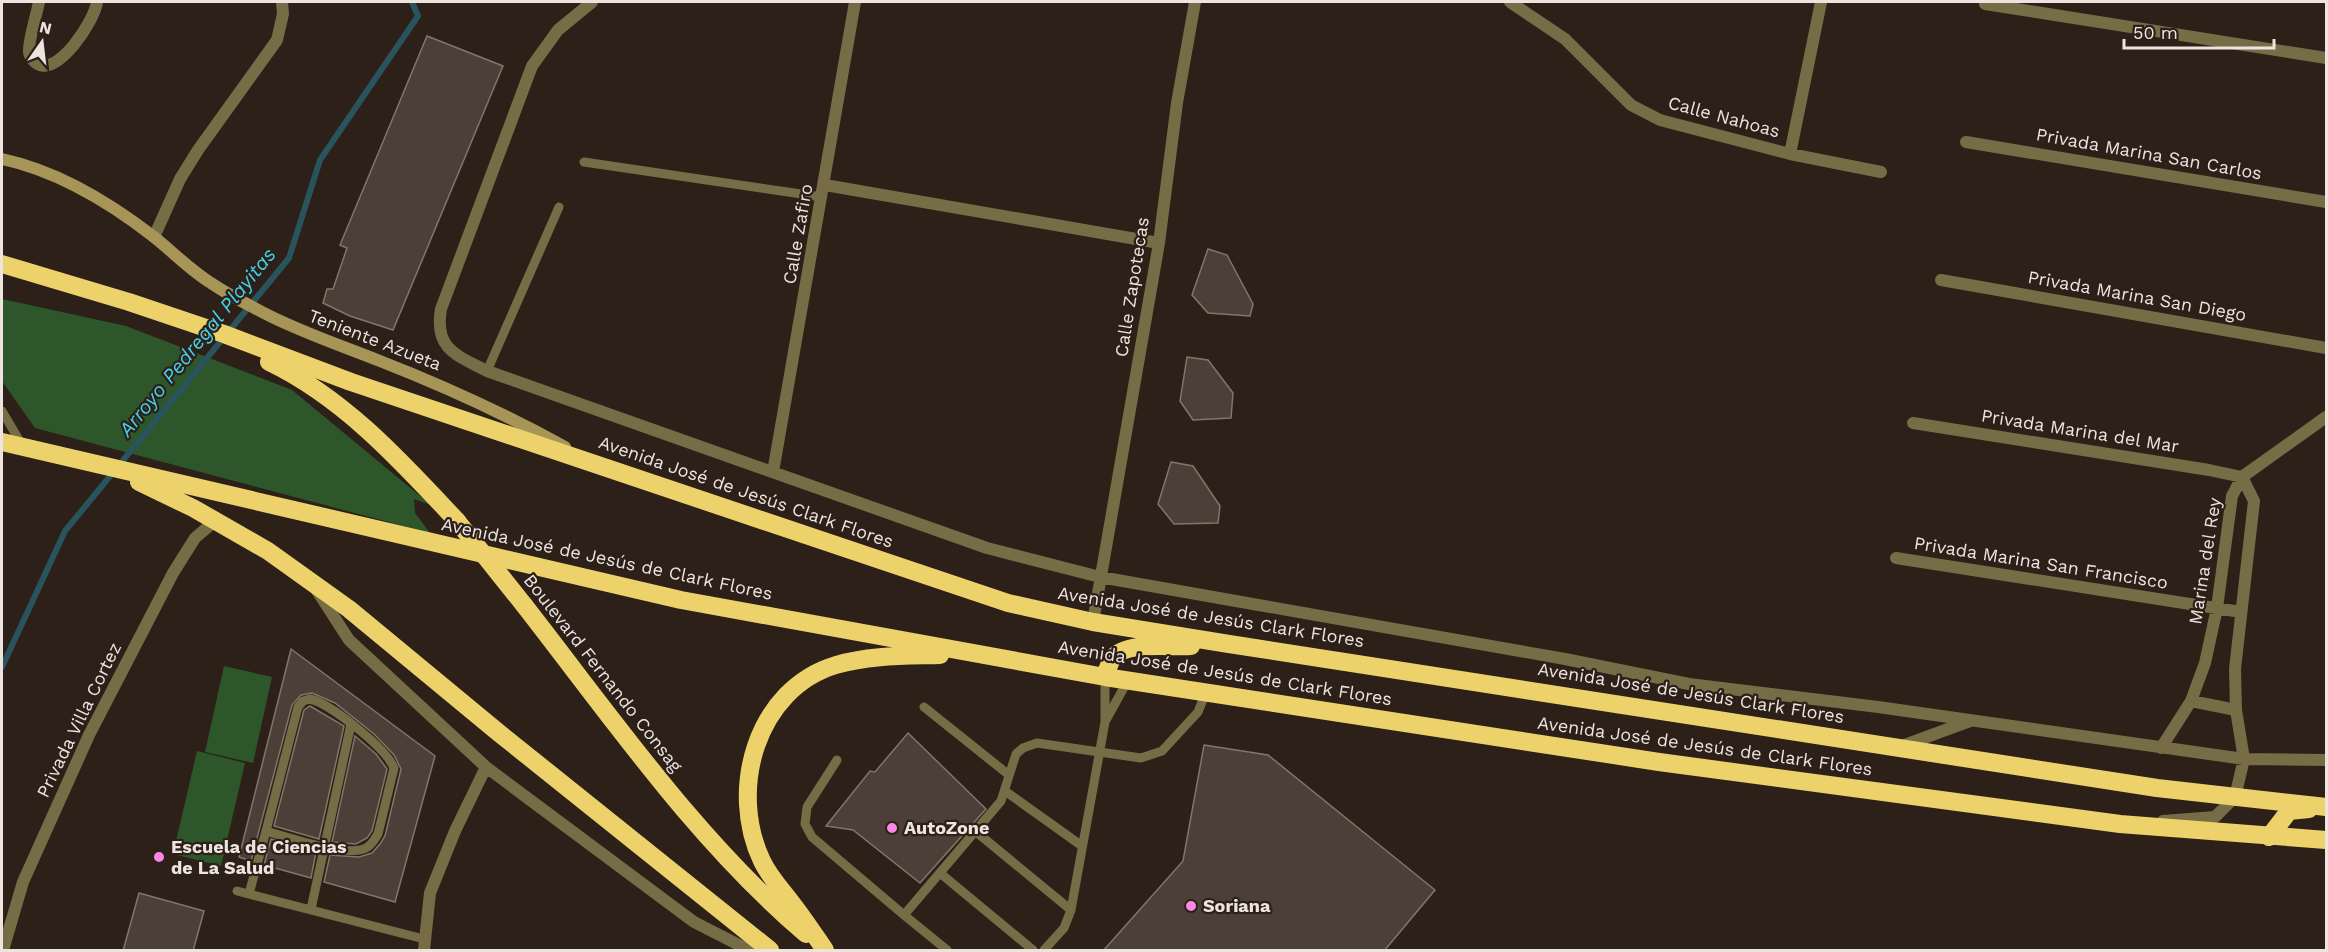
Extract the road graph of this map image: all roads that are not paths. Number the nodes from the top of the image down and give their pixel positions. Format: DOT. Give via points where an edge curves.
graph roads {
  1 [pos="39,2"];
  2 [pos="97,2"];
  3 [pos="282,2"];
  4 [pos="592,2"];
  5 [pos="855,2"];
  6 [pos="1195,2"];
  7 [pos="1510,2"];
  8 [pos="1821,2"];
  9 [pos="1985,4"];
  10 [pos="2326,58"];
  11 [pos="1966,142"];
  12 [pos="1790,154"];
  13 [pos="2,159"];
  14 [pos="584,162"];
  15 [pos="1881,172"];
  16 [pos="824,191"];
  17 [pos="2326,202"];
  18 [pos="559,207"];
  19 [pos="154,237"];
  20 [pos="1159,243"];
  21 [pos="3,264"];
  22 [pos="1941,280"];
  23 [pos="129,302"];
  24 [pos="2326,348"];
  25 [pos="487,371"];
  26 [pos="2,411"];
  27 [pos="2326,417"];
  28 [pos="1913,423"];
  29 [pos="2,442"];
  30 [pos="23,446"];
  31 [pos="592,463"];
  32 [pos="773,472"];
  33 [pos="128,474"];
  34 [pos="2242,477"];
  35 [pos="216,520"];
  36 [pos="1896,558"];
  37 [pos="1100,578"];
  38 [pos="310,581"];
  39 [pos="2217,608"];
  40 [pos="2241,612"];
  41 [pos="1093,622"];
  42 [pos="1229,644"];
  43 [pos="975,654"];
  44 [pos="1105,677"];
  45 [pos="1128,680"];
  46 [pos="1206,692"];
  47 [pos="2191,701"];
  48 [pos="924,707"];
  49 [pos="2236,710"];
  50 [pos="1971,720"];
  51 [pos="1105,722"];
  52 [pos="351,724"];
  53 [pos="1899,747"];
  54 [pos="2161,748"];
  55 [pos="1100,753"];
  56 [pos="2244,759"];
  57 [pos="837,760"];
  58 [pos="2326,760"];
  59 [pos="486,767"];
  60 [pos="1009,775"];
  61 [pos="1005,791"];
  62 [pos="2235,797"];
  63 [pos="2324,807"];
  64 [pos="2120,824"];
  65 [pos="266,831"];
  66 [pos="975,831"];
  67 [pos="2269,837"];
  68 [pos="2326,840"];
  69 [pos="1083,846"];
  70 [pos="324,847"];
  71 [pos="940,873"];
  72 [pos="237,891"];
  73 [pos="249,894"];
  74 [pos="311,909"];
  75 [pos="1071,910"];
  76 [pos="904,915"];
  77 [pos="424,945"];
  78 [pos="826,950"];
  79 [pos="3,951"];
  80 [pos="749,951"];
  81 [pos="770,951"];
  82 [pos="947,951"];
  83 [pos="1033,951"];
  84 [pos="1044,951"];
  1 -- 2 [label="street" via="29,52 34,62 50,67 88,25"];
  3 -- 19 [label="street" via="277,40 198,150"];
  4 -- 25 [label="street" via="558,30 532,66 441,309 438,323 445,346"];
  5 -- 16 [label="street, Calle Zafiro"];
  6 -- 20 [label="street, Calle Zapotecas"];
  7 -- 12 [label="street, Calle Nahoas" via="1565,39 1631,105 1660,120"];
  8 -- 12 [label="street"];
  9 -- 10 [label="street"];
  11 -- 17 [label="street, Privada Marina San Carlos"];
  12 -- 15 [label="street, Calle Nahoas"];
  13 -- 19 [label="street, Teniente Azueta" via="62,178"];
  14 -- 16 [label="lane"];
  16 -- 20 [label="street"];
  16 -- 32 [label="street, Calle Zafiro"];
  18 -- 25 [label="lane"];
  19 -- 31 [label="street, Teniente Azueta" via="211,284 264,313 451,389"];
  20 -- 37 [label="street, Calle Zapotecas"];
  21 -- 23 [label="highway"];
  22 -- 24 [label="street, Privada Marina San Diego"];
  23 -- 31 [label="highway, Avenida José de Jesús Clark Flores"];
  23 -- 78 [label="highway, Boulevard Fernando Consag, bridge" via="288,371 393,453 457,521 699,829 779,911"];
  25 -- 32 [label="street"];
  26 -- 30 [label="lane"];
  27 -- 34 [label="street"];
  28 -- 34 [label="street, Privada Marina del Mar"];
  29 -- 30 [label="highway"];
  30 -- 33 [label="highway"];
  31 -- 41 [label="highway, Avenida José de Jesús Clark Flores" via="1008,603"];
  32 -- 37 [label="street" via="987,548"];
  33 -- 35 [label="highway"];
  33 -- 43 [label="highway, Avenida José de Jesús de Clark Flores" via="681,600"];
  34 -- 39 [label="street, Marina del Rey" via="2232,496"];
  34 -- 40 [label="street, Marina del Rey" via="2254,501"];
  35 -- 38 [label="highway" via="268,550"];
  35 -- 79 [label="street, Privada Villa Cortez" via="195,538 174,573 88,735 23,882"];
  36 -- 39 [label="street, Privada Marina San Francisco"];
  37 -- 41 [label="street, Calle Zapotecas"];
  37 -- 50 [label="street" via="1689,684"];
  38 -- 59 [label="street" via="349,640"];
  38 -- 81 [label="highway" via="350,609"];
  39 -- 40 [label="street, Privada Marina San Francisco"];
  39 -- 47 [label="street, Marina del Rey" via="2205,663"];
  40 -- 49 [label="street, Marina del Rey" via="2235,669"];
  41 -- 42 [label="highway, Avenida José de Jesús Clark Flores"];
  42 -- 44 [label="highway" via="1127,649 1111,660"];
  42 -- 53 [label="highway, Avenida José de Jesús Clark Flores"];
  43 -- 44 [label="highway, Avenida José de Jesús de Clark Flores"];
  43 -- 78 [label="highway" via="894,656 836,665 787,693 767,720 750,768 747,797 751,827 769,872"];
  44 -- 45 [label="highway, Avenida José de Jesús de Clark Flores"];
  44 -- 51 [label="lane"];
  45 -- 46 [label="highway, Avenida José de Jesús de Clark Flores"];
  45 -- 51 [label="lane"];
  46 -- 55 [label="lane" via="1198,712 1162,751 1141,758"];
  46 -- 64 [label="highway, Avenida José de Jesús de Clark Flores" via="1659,762"];
  47 -- 49 [label="street"];
  47 -- 54 [label="street, Marina del Rey"];
  48 -- 60 [label="lane"];
  49 -- 56 [label="street, Marina del Rey"];
  50 -- 53 [label="street"];
  50 -- 54 [label="street"];
  51 -- 55 [label="lane"];
  52 -- 65 [label="lane" via="321,701 310,699 298,707"];
  52 -- 70 [label="lane"];
  52 -- 70 [label="lane" via="386,754 394,768 378,834 372,843 353,852"];
  53 -- 62 [label="highway, Avenida José de Jesús Clark Flores"];
  54 -- 56 [label="street"];
  55 -- 60 [label="lane" via="1037,743 1016,754"];
  55 -- 69 [label="lane"];
  56 -- 58 [label="street"];
  56 -- 62 [label="street"];
  57 -- 76 [label="lane" via="807,807 805,824 812,837"];
  59 -- 77 [label="street" via="430,893"];
  59 -- 80 [label="street" via="694,922"];
  60 -- 61 [label="lane"];
  61 -- 66 [label="lane"];
  61 -- 69 [label="lane"];
  62 -- 63 [label="highway, Avenida José de Jesús Clark Flores"];
  62 -- 64 [label="street" via="2216,817"];
  63 -- 67 [label="highway" via="2289,811"];
  64 -- 67 [label="highway, Avenida José de Jesús de Clark Flores"];
  65 -- 70 [label="lane"];
  65 -- 73 [label="lane"];
  66 -- 71 [label="lane"];
  66 -- 75 [label="lane"];
  67 -- 68 [label="highway, Avenida José de Jesús de Clark Flores"];
  69 -- 75 [label="lane"];
  70 -- 74 [label="lane"];
  71 -- 76 [label="lane"];
  71 -- 83 [label="lane"];
  72 -- 73 [label="lane"];
  73 -- 74 [label="lane"];
  74 -- 77 [label="lane"];
  75 -- 84 [label="lane" via="1064,928"];
  76 -- 82 [label="lane"];
}
